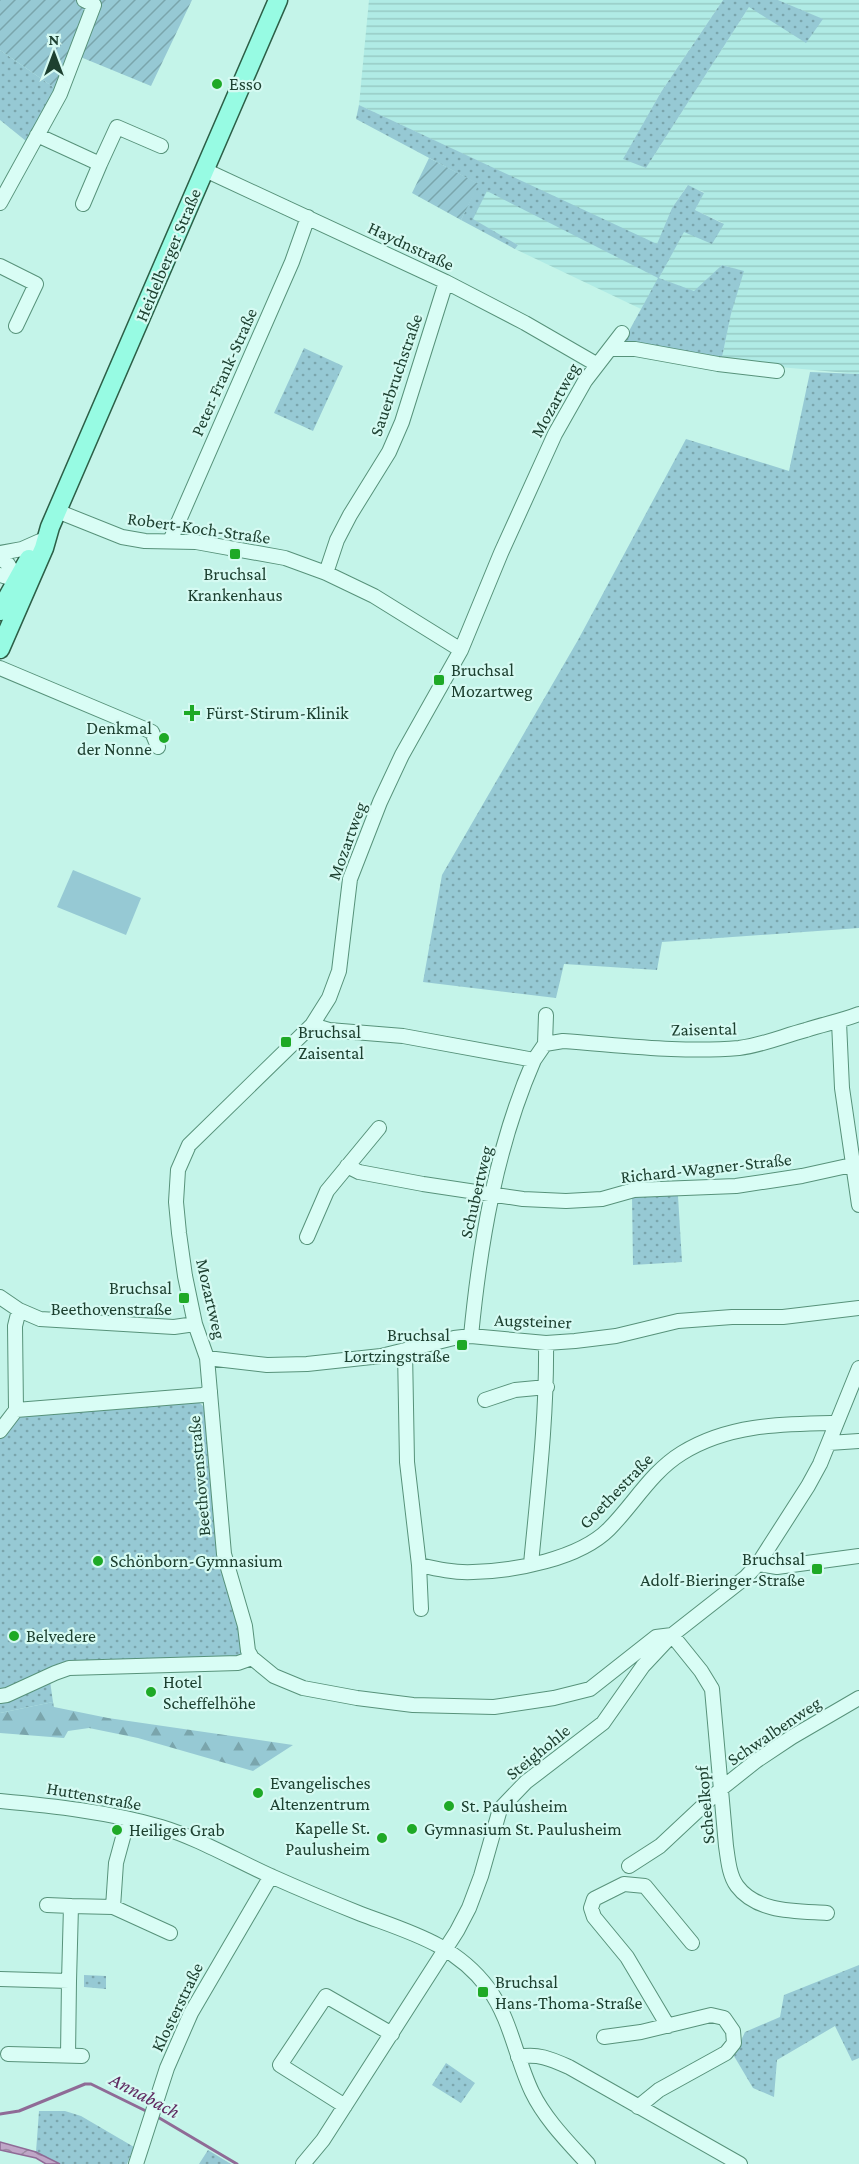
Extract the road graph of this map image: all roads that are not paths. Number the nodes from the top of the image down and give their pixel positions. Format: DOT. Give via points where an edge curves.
graph roads {
  1 [pos="84,0"];
  2 [pos="278,0"];
  3 [pos="37,135"];
  4 [pos="161,146"];
  5 [pos="100,164"];
  6 [pos="205,170"];
  7 [pos="0,203"];
  8 [pos="83,204"];
  9 [pos="308,217"];
  10 [pos="0,266"];
  11 [pos="446,282"];
  12 [pos="16,326"];
  13 [pos="622,333"];
  14 [pos="609,349"];
  15 [pos="596,364"];
  16 [pos="777,371"];
  17 [pos="49,526"];
  18 [pos="170,541"];
  19 [pos="0,552"];
  20 [pos="0,558"];
  21 [pos="326,573"];
  22 [pos="15,580"];
  23 [pos="0,611"];
  24 [pos="0,650"];
  25 [pos="461,650"];
  26 [pos="0,668"];
  27 [pos="158,747"];
  28 [pos="859,1014"];
  29 [pos="546,1015"];
  30 [pos="839,1022"];
  31 [pos="312,1025"];
  32 [pos="545,1044"];
  33 [pos="534,1060"];
  34 [pos="379,1128"];
  35 [pos="852,1165"];
  36 [pos="347,1166"];
  37 [pos="491,1195"];
  38 [pos="859,1205"];
  39 [pos="307,1236"];
  40 [pos="0,1297"];
  41 [pos="859,1308"];
  42 [pos="19,1310"];
  43 [pos="195,1324"];
  44 [pos="471,1336"];
  45 [pos="546,1342"];
  46 [pos="405,1351"];
  47 [pos="207,1358"];
  48 [pos="859,1368"];
  49 [pos="547,1387"];
  50 [pos="210,1391"];
  51 [pos="485,1400"];
  52 [pos="16,1410"];
  53 [pos="836,1423"];
  54 [pos="0,1431"];
  55 [pos="859,1441"];
  56 [pos="829,1443"];
  57 [pos="859,1556"];
  58 [pos="531,1564"];
  59 [pos="758,1564"];
  60 [pos="419,1565"];
  61 [pos="421,1609"];
  62 [pos="672,1635"];
  63 [pos="252,1658"];
  64 [pos="0,1696"];
  65 [pos="859,1698"];
  66 [pos="722,1788"];
  67 [pos="0,1801"];
  68 [pos="129,1819"];
  69 [pos="628,1866"];
  70 [pos="271,1876"];
  71 [pos="47,1905"];
  72 [pos="71,1906"];
  73 [pos="113,1907"];
  74 [pos="827,1913"];
  75 [pos="170,1933"];
  76 [pos="692,1943"];
  77 [pos="445,1949"];
  78 [pos="0,1979"];
  79 [pos="69,1982"];
  80 [pos="668,2026"];
  81 [pos="392,2034"];
  82 [pos="604,2037"];
  83 [pos="8,2054"];
  84 [pos="518,2057"];
  85 [pos="345,2106"];
  86 [pos="638,2107"];
  87 [pos="136,2164"];
  88 [pos="303,2164"];
  89 [pos="588,2164"];
  90 [pos="740,2164"];
  1 -- 3 [label="street" via="94,5 60,94"];
  2 -- 6 [label="main road, Heidelberger Straße"];
  3 -- 5 [label="street"];
  3 -- 7 [label="street"];
  4 -- 5 [label="street" via="117,127"];
  5 -- 8 [label="street"];
  6 -- 9 [label="street, Haydnstraße"];
  6 -- 17 [label="main road, Heidelberger Straße"];
  9 -- 11 [label="street, Haydnstraße"];
  9 -- 18 [label="street, Peter-Frank-Straße"];
  10 -- 12 [label="street" via="36,284"];
  11 -- 15 [label="street, Haydnstraße"];
  11 -- 21 [label="street, Sauerbruchstraße" via="402,422 389,452 350,515"];
  13 -- 14 [label="street, Mozartweg"];
  14 -- 15 [label="street, Mozartweg"];
  14 -- 16 [label="street" via="635,349"];
  15 -- 25 [label="street, Mozartweg" via="555,434"];
  17 -- 18 [label="street, Robert-Koch-Straße" via="145,541"];
  17 -- 19 [label="street" via="22,549"];
  17 -- 22 [label="main road, Heidelberger Straße" via="44,548"];
  18 -- 21 [label="street, Robert-Koch-Straße" via="266,554"];
  20 -- 22 [label="street" via="8,564"];
  21 -- 25 [label="street, Robert-Koch-Straße" via="374,596"];
  22 -- 23 [label="main road"];
  22 -- 24 [label="main road"];
  25 -- 31 [label="street, Mozartweg" via="402,754 373,819 350,879 339,971 329,998"];
  26 -- 27 [label="street" via="152,732"];
  28 -- 30 [label="street, Zaisental"];
  29 -- 32 [label="street"];
  30 -- 32 [label="street, Zaisental" via="740,1048 563,1041"];
  30 -- 35 [label="street"];
  31 -- 33 [label="street" via="403,1036"];
  31 -- 43 [label="street, Mozartweg" via="189,1145 178,1170 179,1233"];
  32 -- 33 [label="street"];
  33 -- 37 [label="street, Schubertweg"];
  34 -- 36 [label="street"];
  35 -- 37 [label="street, Richard-Wagner-Straße" via="736,1186 634,1190 566,1201"];
  35 -- 38 [label="street"];
  36 -- 37 [label="street, Richard-Wagner-Straße" via="359,1172"];
  36 -- 39 [label="street" via="327,1191"];
  37 -- 44 [label="street, Schubertweg"];
  40 -- 42 [label="street"];
  41 -- 45 [label="street, Augsteiner" via="783,1317 678,1321 598,1339"];
  42 -- 43 [label="street" via="63,1321 174,1327"];
  42 -- 52 [label="street" via="15,1326"];
  43 -- 47 [label="street, Mozartweg"];
  44 -- 45 [label="street, Augsteiner"];
  44 -- 46 [label="street, Augsteiner"];
  45 -- 49 [label="street"];
  46 -- 47 [label="street, Augsteiner" via="307,1364 267,1365"];
  46 -- 60 [label="street" via="407,1462"];
  47 -- 50 [label="street, Beethovenstraße"];
  48 -- 53 [label="street"];
  49 -- 51 [label="street" via="515,1390"];
  49 -- 58 [label="street"];
  50 -- 52 [label="street" via="203,1395"];
  50 -- 63 [label="street, Beethovenstraße" via="224,1554"];
  52 -- 54 [label="street"];
  53 -- 56 [label="street"];
  53 -- 58 [label="street, Goethestraße" via="761,1426 712,1438 668,1463 598,1539 584,1548"];
  55 -- 56 [label="street"];
  56 -- 59 [label="street" via="808,1486"];
  57 -- 59 [label="street" via="777,1567"];
  58 -- 60 [label="street, Goethestraße" via="471,1572"];
  59 -- 62 [label="street"];
  60 -- 61 [label="street"];
  62 -- 63 [label="street" via="656,1637 590,1689 494,1707 413,1705 303,1688 274,1676"];
  62 -- 66 [label="street, Scheelkopf" via="712,1689"];
  62 -- 77 [label="street, Steighohle" via="643,1666 603,1723 526,1782 500,1809 469,1908"];
  63 -- 64 [label="street" via="238,1663 69,1668"];
  65 -- 66 [label="street, Schwalbenweg" via="792,1737"];
  66 -- 69 [label="street, Schwalbenweg" via="660,1846"];
  66 -- 74 [label="street, Scheelkopf" via="726,1846 736,1886 767,1907"];
  67 -- 68 [label="street, Huttenstraße"];
  68 -- 70 [label="street, Huttenstraße" via="179,1833"];
  68 -- 73 [label="street" via="116,1863"];
  70 -- 77 [label="street, Huttenstraße" via="421,1935"];
  70 -- 87 [label="street, Klosterstraße" via="191,2013 166,2068"];
  71 -- 72 [label="street"];
  72 -- 73 [label="street"];
  72 -- 79 [label="street"];
  73 -- 75 [label="street"];
  76 -- 80 [label="street" via="645,1886 624,1884 594,1899 594,1917 627,1957"];
  77 -- 81 [label="street, Steighohle"];
  77 -- 84 [label="street, Huttenstraße" via="488,1988 503,2014"];
  78 -- 79 [label="street"];
  79 -- 83 [label="street" via="75,2056"];
  80 -- 82 [label="street"];
  80 -- 86 [label="street" via="711,2015 724,2018 733,2031 734,2043 726,2053 659,2090"];
  81 -- 85 [label="street, Steighohle"];
  81 -- 85 [label="street" via="326,1996 280,2065"];
  84 -- 86 [label="street" via="543,2056"];
  84 -- 89 [label="street, Huttenstraße" via="533,2094 561,2135"];
  85 -- 88 [label="street, Steighohle"];
  86 -- 90 [label="street"];
}
